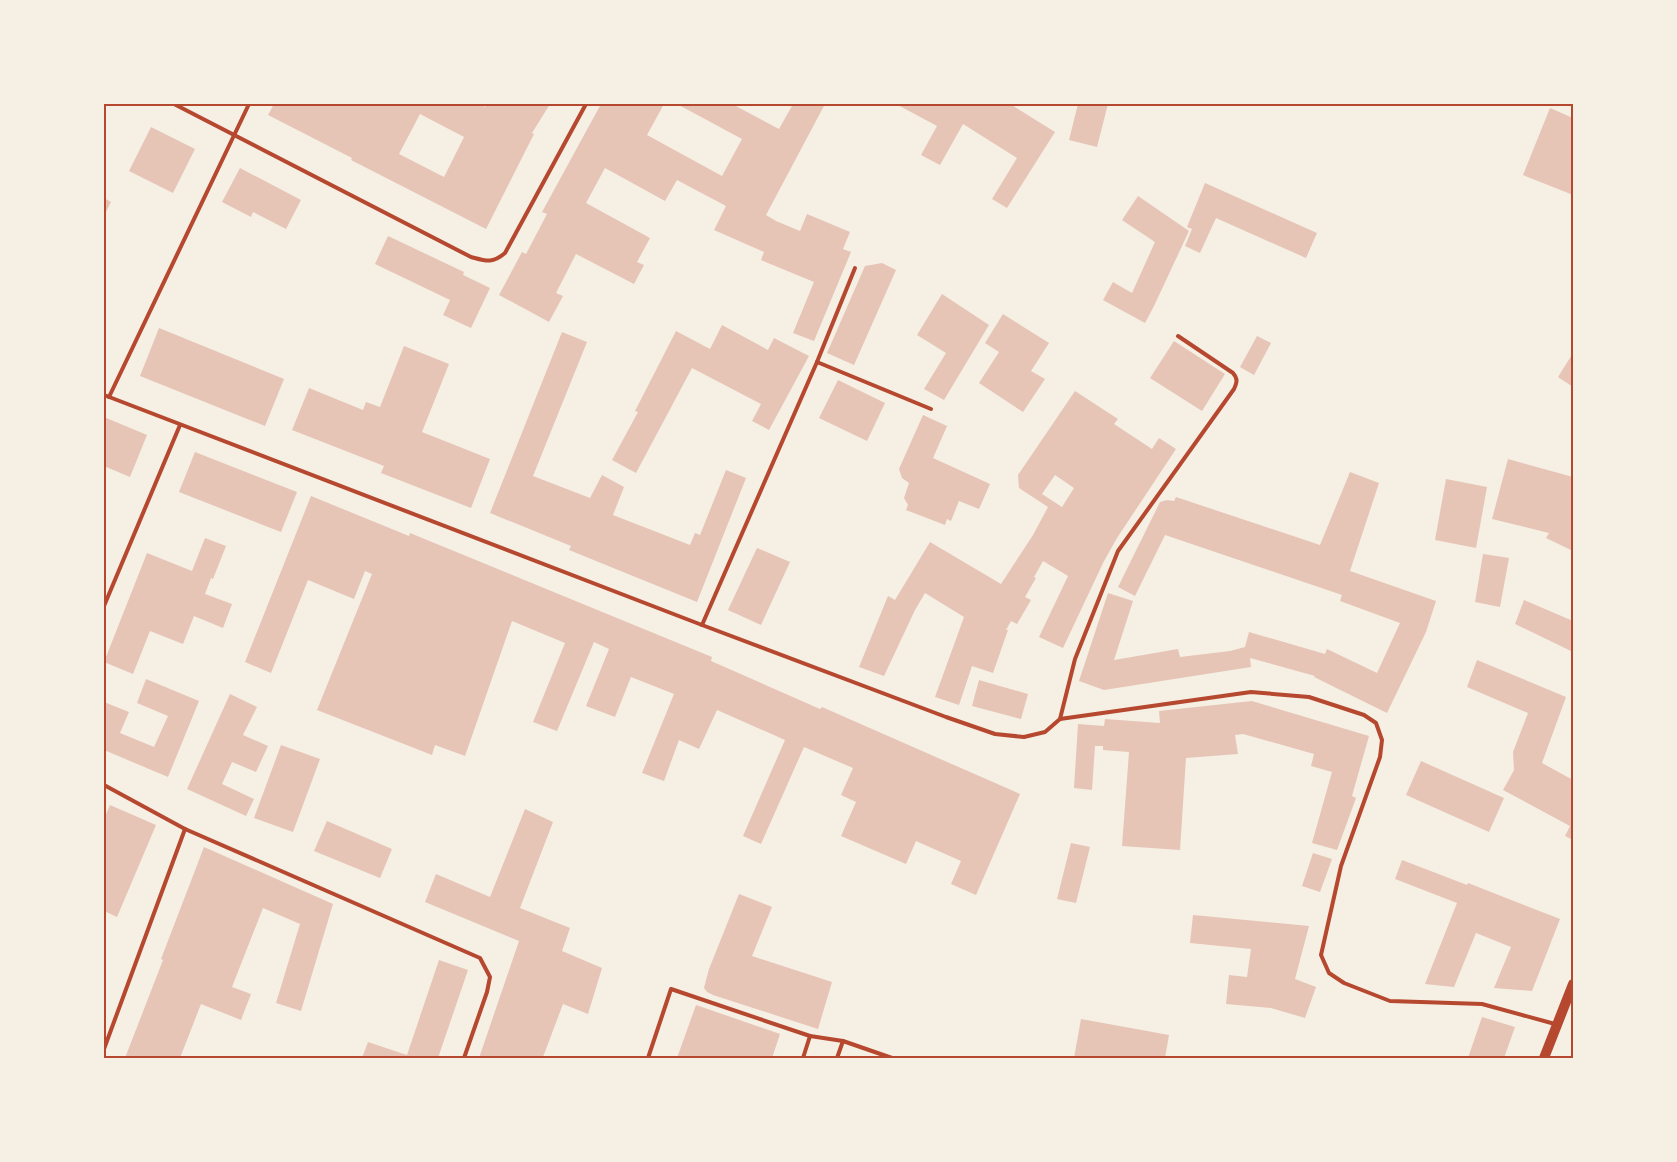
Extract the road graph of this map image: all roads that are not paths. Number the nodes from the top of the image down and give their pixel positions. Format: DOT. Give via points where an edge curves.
graph roads {
  1 [pos="174,104"];
  2 [pos="249,104"];
  3 [pos="586,104"];
  4 [pos="234,135"];
  5 [pos="855,268"];
  6 [pos="1178,336"];
  7 [pos="817,362"];
  8 [pos="104,395"];
  9 [pos="109,397"];
  10 [pos="931,409"];
  11 [pos="180,425"];
  12 [pos="104,606"];
  13 [pos="702,625"];
  14 [pos="1060,719"];
  15 [pos="104,786"];
  16 [pos="185,829"];
  17 [pos="1573,984"];
  18 [pos="1556,1024"];
  19 [pos="810,1036"];
  20 [pos="842,1041"];
  21 [pos="104,1049"];
  22 [pos="464,1058"];
  23 [pos="648,1058"];
  24 [pos="803,1058"];
  25 [pos="837,1058"];
  26 [pos="892,1058"];
  27 [pos="1544,1058"];
  1 -- 4 [label="lane"];
  2 -- 4 [label="lane"];
  3 -- 4 [label="lane" via="505,253 497,260 486,261 471,257"];
  4 -- 9 [label="lane"];
  5 -- 7 [label="lane"];
  6 -- 14 [label="lane" via="1233,373 1237,383 1118,551 1075,659"];
  7 -- 10 [label="lane"];
  7 -- 13 [label="lane"];
  8 -- 9 [label="lane"];
  9 -- 11 [label="lane"];
  11 -- 12 [label="lane"];
  11 -- 13 [label="lane"];
  13 -- 14 [label="lane" via="995,734 1024,737 1045,732"];
  14 -- 18 [label="lane" via="1251,692 1309,697 1364,714 1376,723 1382,740 1380,757 1339,875 1321,955 1329,973 1344,983 1390,1001 1482,1004"];
  15 -- 16 [label="lane"];
  16 -- 21 [label="lane"];
  16 -- 22 [label="lane" via="480,958 490,977"];
  17 -- 18 [label="main road"];
  18 -- 27 [label="main road"];
  19 -- 20 [label="lane"];
  19 -- 23 [label="lane" via="671,989"];
  19 -- 24 [label="lane"];
  20 -- 25 [label="lane"];
  20 -- 26 [label="lane"];
}
